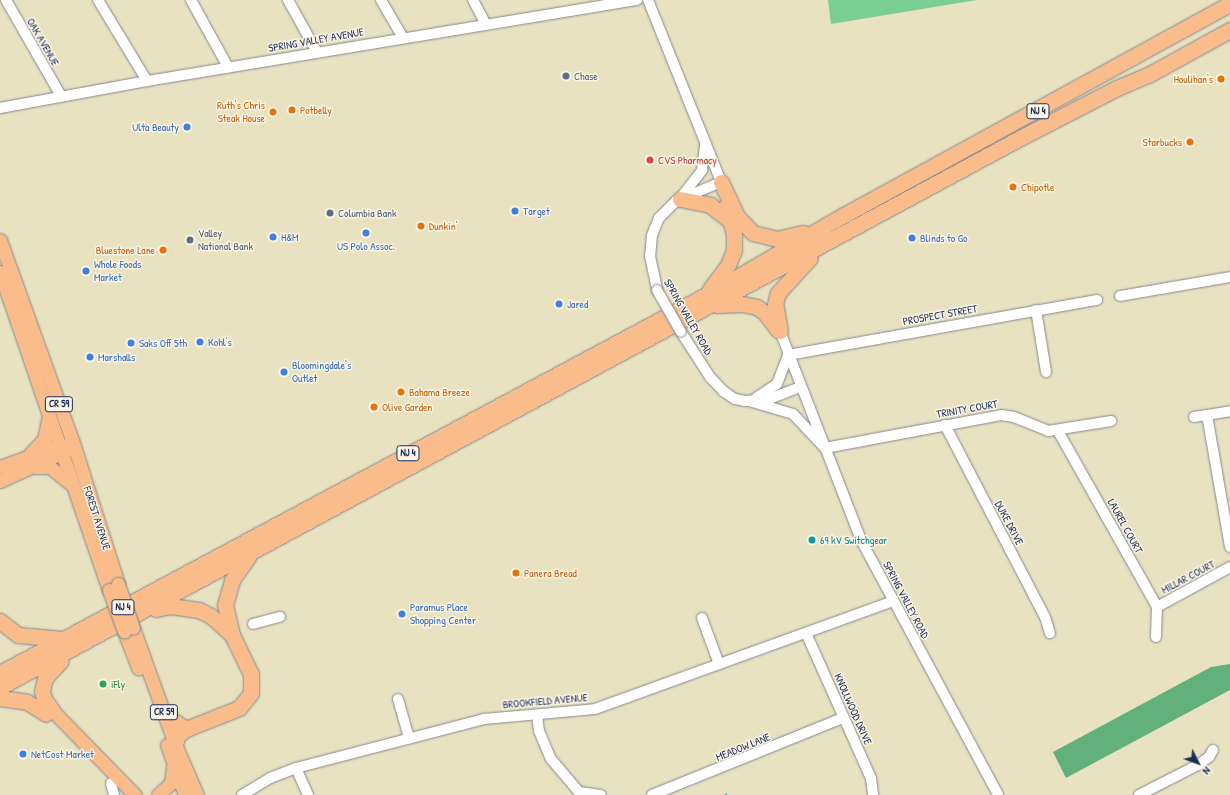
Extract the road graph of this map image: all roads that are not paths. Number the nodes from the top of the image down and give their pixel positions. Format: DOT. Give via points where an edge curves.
graph roads {
  1 [pos="6,0"];
  2 [pos="98,0"];
  3 [pos="191,0"];
  4 [pos="288,0"];
  5 [pos="381,0"];
  6 [pos="473,0"];
  7 [pos="637,0"];
  8 [pos="648,0"];
  9 [pos="1230,4"];
  10 [pos="1230,20"];
  11 [pos="486,24"];
  12 [pos="1230,30"];
  13 [pos="403,38"];
  14 [pos="317,52"];
  15 [pos="228,67"];
  16 [pos="147,81"];
  17 [pos="1117,88"];
  18 [pos="60,96"];
  19 [pos="0,108"];
  20 [pos="705,139"];
  21 [pos="720,182"];
  22 [pos="680,199"];
  23 [pos="844,215"];
  24 [pos="728,220"];
  25 [pos="0,240"];
  26 [pos="824,244"];
  27 [pos="0,272"];
  28 [pos="1230,277"];
  29 [pos="1120,296"];
  30 [pos="710,299"];
  31 [pos="1097,300"];
  32 [pos="1036,310"];
  33 [pos="780,331"];
  34 [pos="788,356"];
  35 [pos="1046,372"];
  36 [pos="801,387"];
  37 [pos="749,401"];
  38 [pos="49,410"];
  39 [pos="1230,411"];
  40 [pos="1207,415"];
  41 [pos="1194,417"];
  42 [pos="1111,421"];
  43 [pos="945,425"];
  44 [pos="1058,431"];
  45 [pos="74,446"];
  46 [pos="825,448"];
  47 [pos="61,450"];
  48 [pos="29,461"];
  49 [pos="0,467"];
  50 [pos="0,481"];
  51 [pos="72,485"];
  52 [pos="1230,547"];
  53 [pos="250,554"];
  54 [pos="1230,567"];
  55 [pos="114,587"];
  56 [pos="893,601"];
  57 [pos="1157,607"];
  58 [pos="145,610"];
  59 [pos="280,618"];
  60 [pos="702,618"];
  61 [pos="0,621"];
  62 [pos="253,624"];
  63 [pos="128,629"];
  64 [pos="806,633"];
  65 [pos="1050,634"];
  66 [pos="232,635"];
  67 [pos="1156,637"];
  68 [pos="68,644"];
  69 [pos="719,664"];
  70 [pos="0,673"];
  71 [pos="0,687"];
  72 [pos="0,698"];
  73 [pos="398,699"];
  74 [pos="49,712"];
  75 [pos="537,715"];
  76 [pos="166,716"];
  77 [pos="843,718"];
  78 [pos="186,729"];
  79 [pos="409,738"];
  80 [pos="175,744"];
  81 [pos="1213,750"];
  82 [pos="173,765"];
  83 [pos="296,768"];
  84 [pos="112,789"];
  85 [pos="577,793"];
  86 [pos="133,794"];
  87 [pos="158,795"];
  88 [pos="185,795"];
  89 [pos="196,795"];
  90 [pos="242,795"];
  91 [pos="308,795"];
  92 [pos="601,795"];
  93 [pos="652,795"];
  94 [pos="873,795"];
  95 [pos="998,795"];
  96 [pos="1139,795"];
  1 -- 18 [label="street, OAK AVENUE"];
  2 -- 16 [label="street"];
  3 -- 15 [label="street"];
  4 -- 14 [label="street"];
  5 -- 13 [label="street"];
  6 -- 11 [label="street"];
  7 -- 11 [label="street, SPRING VALLEY AVENUE"];
  8 -- 20 [label="street"];
  9 -- 23 [label="highway, NJ 4"];
  10 -- 17 [label="highway, NJ 4" via="1144,68"];
  11 -- 13 [label="street, SPRING VALLEY AVENUE"];
  12 -- 17 [label="highway" via="1148,76"];
  13 -- 14 [label="street, SPRING VALLEY AVENUE"];
  14 -- 15 [label="street, SPRING VALLEY AVENUE"];
  15 -- 16 [label="street, SPRING VALLEY AVENUE"];
  16 -- 18 [label="street, SPRING VALLEY AVENUE"];
  17 -- 26 [label="highway, NJ 4"];
  18 -- 19 [label="street, SPRING VALLEY AVENUE"];
  20 -- 21 [label="street"];
  20 -- 22 [label="street" via="702,170"];
  21 -- 22 [label="street, SPRING VALLEY ROAD"];
  21 -- 23 [label="highway" via="737,216 759,237 778,239 796,236"];
  21 -- 24 [label="highway"];
  22 -- 24 [label="highway" via="710,205"];
  22 -- 37 [label="street, SPRING VALLEY ROAD, bridge" via="662,214 652,235 650,256 657,290 681,332 719,387 735,399"];
  23 -- 30 [label="highway, NJ 4"];
  24 -- 30 [label="highway" via="734,239 733,255"];
  25 -- 45 [label="main road, FOREST AVENUE / CR 59"];
  26 -- 30 [label="highway, NJ 4"];
  26 -- 33 [label="highway" via="778,293 775,304"];
  27 -- 38 [label="main road, FOREST AVENUE / CR 59"];
  28 -- 29 [label="street"];
  30 -- 33 [label="highway" via="752,305 765,313"];
  30 -- 53 [label="highway, NJ 4"];
  30 -- 68 [label="highway, NJ 4"];
  31 -- 32 [label="street, PROSPECT STREET"];
  32 -- 34 [label="street, PROSPECT STREET"];
  32 -- 35 [label="street"];
  33 -- 34 [label="street, SPRING VALLEY ROAD"];
  34 -- 36 [label="street, SPRING VALLEY ROAD"];
  34 -- 37 [label="street" via="777,384 768,392"];
  36 -- 37 [label="street, SPRING VALLEY ROAD" via="776,397"];
  36 -- 46 [label="street, SPRING VALLEY ROAD"];
  37 -- 46 [label="street" via="793,414"];
  38 -- 47 [label="main road, FOREST AVENUE / CR 59"];
  38 -- 48 [label="main road" via="48,429"];
  39 -- 40 [label="street"];
  40 -- 41 [label="street"];
  40 -- 52 [label="street"];
  42 -- 44 [label="street, TRINITY COURT"];
  43 -- 44 [label="street, TRINITY COURT" via="1001,415 1014,417 1041,429"];
  43 -- 46 [label="street, TRINITY COURT"];
  43 -- 65 [label="street, DUKE DRIVE" via="1045,617"];
  44 -- 57 [label="street, LAUREL COURT"];
  45 -- 47 [label="main road"];
  45 -- 55 [label="main road, FOREST AVENUE / CR 59"];
  46 -- 56 [label="street, SPRING VALLEY ROAD" via="858,534"];
  47 -- 48 [label="main road"];
  47 -- 51 [label="main road, FOREST AVENUE / CR 59"];
  48 -- 49 [label="main road"];
  48 -- 50 [label="main road"];
  48 -- 51 [label="main road" via="59,471"];
  51 -- 55 [label="main road, FOREST AVENUE / CR 59"];
  53 -- 58 [label="highway, NJ 4"];
  53 -- 66 [label="highway" via="236,574 227,594 226,617"];
  54 -- 57 [label="street, MILLAR COURT"];
  55 -- 63 [label="main road, FOREST AVENUE / CR 59, bridge"];
  56 -- 64 [label="street, BROOKFIELD AVENUE"];
  56 -- 95 [label="street, SPRING VALLEY ROAD"];
  57 -- 67 [label="street"];
  58 -- 66 [label="highway" via="170,606 187,607 212,616"];
  58 -- 68 [label="highway, NJ 4"];
  59 -- 62 [label="street"];
  60 -- 69 [label="street"];
  61 -- 68 [label="highway" via="18,635"];
  63 -- 76 [label="main road, FOREST AVENUE / CR 59"];
  63 -- 82 [label="main road, FOREST AVENUE / CR 59"];
  64 -- 69 [label="street, BROOKFIELD AVENUE"];
  64 -- 77 [label="street, KNOLLWOOD DRIVE"];
  66 -- 78 [label="highway" via="251,674 251,693 239,708 232,712"];
  68 -- 70 [label="highway, NJ 4"];
  68 -- 71 [label="highway, NJ 4"];
  68 -- 74 [label="highway" via="45,678 42,690"];
  69 -- 75 [label="street, BROOKFIELD AVENUE" via="595,708"];
  72 -- 74 [label="highway" via="27,702"];
  73 -- 79 [label="street"];
  74 -- 84 [label="main road"];
  74 -- 86 [label="main road"];
  75 -- 79 [label="street, BROOKFIELD AVENUE" via="484,719"];
  75 -- 85 [label="street" via="539,731 548,753"];
  76 -- 78 [label="highway"];
  76 -- 80 [label="main road, FOREST AVENUE / CR 59"];
  77 -- 93 [label="street, MEADOW LANE"];
  77 -- 94 [label="street, KNOLLWOOD DRIVE" via="871,778"];
  78 -- 80 [label="highway" via="178,735"];
  79 -- 83 [label="street, BROOKFIELD AVENUE"];
  80 -- 89 [label="main road, FOREST AVENUE / CR 59"];
  81 -- 96 [label="street" via="1209,757 1198,764"];
  82 -- 87 [label="main road" via="172,783"];
  82 -- 88 [label="main road, FOREST AVENUE / CR 59"];
  83 -- 90 [label="street, BROOKFIELD AVENUE" via="270,778"];
  83 -- 91 [label="street"];
  84 -- 86 [label="main road"];
  85 -- 92 [label="street"];
}
